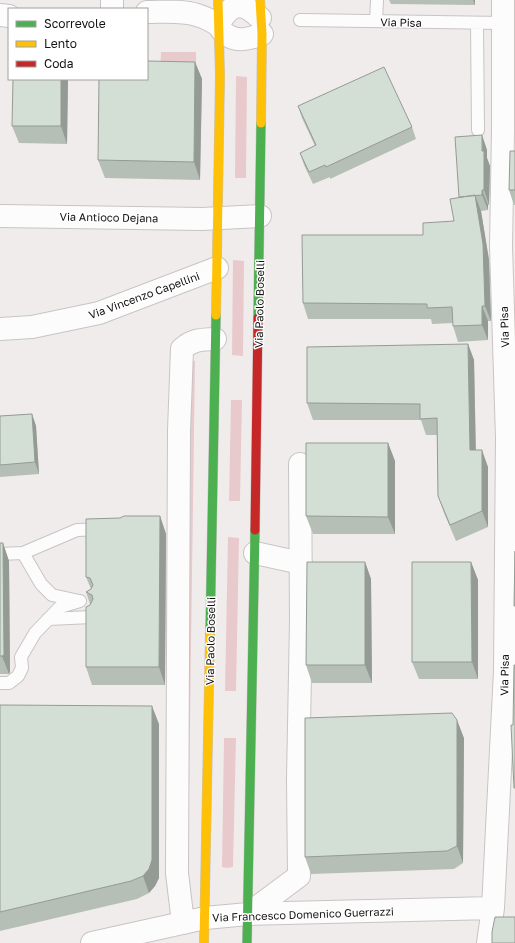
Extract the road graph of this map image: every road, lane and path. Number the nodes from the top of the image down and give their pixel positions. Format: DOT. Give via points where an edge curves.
graph roads {
  1 [pos="218,0"];
  2 [pos="377,0"];
  3 [pos="503,0"];
  4 [pos="148,12"];
  5 [pos="261,18"];
  6 [pos="300,20"];
  7 [pos="376,22"];
  8 [pos="477,23"];
  9 [pos="503,23"];
  10 [pos="218,24"];
  11 [pos="509,129"];
  12 [pos="478,130"];
  13 [pos="0,216"];
  14 [pos="260,216"];
  15 [pos="218,218"];
  16 [pos="508,246"];
  17 [pos="217,268"];
  18 [pos="0,329"];
  19 [pos="215,339"];
  20 [pos="511,438"];
  21 [pos="300,464"];
  22 [pos="112,528"];
  23 [pos="23,553"];
  24 [pos="255,553"];
  25 [pos="0,554"];
  26 [pos="301,563"];
  27 [pos="80,601"];
  28 [pos="92,602"];
  29 [pos="92,617"];
  30 [pos="48,619"];
  31 [pos="0,683"];
  32 [pos="509,724"];
  33 [pos="493,908"];
  34 [pos="248,914"];
  35 [pos="205,918"];
  36 [pos="183,923"];
  37 [pos="92,943"];
  38 [pos="204,943"];
  39 [pos="247,943"];
  40 [pos="488,943"];
  1 -- 10 [label="main road, Via Paolo Boselli"];
  2 -- 7 [label="lane"];
  3 -- 9 [label="street, Via Pisa"];
  4 -- 10 [label="street" via="189,13"];
  5 -- 10 [label="street" via="254,8 246,3 236,3 229,8"];
  5 -- 10 [label="street" via="252,38 243,40 225,33"];
  5 -- 14 [label="main road, Via Paolo Boselli"];
  6 -- 7 [label="lane, Via Pisa"];
  7 -- 8 [label="lane, Via Pisa"];
  8 -- 9 [label="lane, Via Pisa"];
  8 -- 12 [label="lane"];
  9 -- 11 [label="street, Via Pisa"];
  10 -- 15 [label="main road, Via Paolo Boselli"];
  11 -- 16 [label="street, Via Pisa"];
  13 -- 15 [label="street, Via Antioco Dejana"];
  14 -- 15 [label="street, Via Antioco Dejana"];
  14 -- 24 [label="main road, Via Paolo Boselli"];
  15 -- 17 [label="main road, Via Paolo Boselli"];
  16 -- 20 [label="street, Via Pisa"];
  17 -- 18 [label="street, Via Vincenzo Capellini" via="99,313 32,328"];
  17 -- 19 [label="main road, Via Paolo Boselli"];
  19 -- 35 [label="main road, Via Paolo Boselli"];
  19 -- 36 [label="street" via="195,340 182,349 174,612 177,873"];
  20 -- 32 [label="street, Via Pisa" via="505,671"];
  21 -- 26 [label="street"];
  22 -- 23 [label="lane" via="77,530"];
  23 -- 25 [label="lane"];
  23 -- 27 [label="lane" via="41,584 52,595"];
  24 -- 26 [label="street"];
  24 -- 34 [label="main road, Via Paolo Boselli"];
  26 -- 34 [label="street" via="299,876"];
  27 -- 28 [label="lane"];
  27 -- 30 [label="lane" via="60,607"];
  29 -- 30 [label="lane"];
  30 -- 31 [label="lane" via="35,633 21,657 22,668 18,676 9,683"];
  32 -- 33 [label="street, Via Pisa"];
  33 -- 34 [label="street, Via Francesco Domenico Guerrazzi"];
  33 -- 40 [label="street, Via Pisa"];
  34 -- 35 [label="street, Via Francesco Domenico Guerrazzi"];
  34 -- 39 [label="main road, Via Paolo Boselli"];
  35 -- 36 [label="street, Via Francesco Domenico Guerrazzi"];
  35 -- 38 [label="main road, Via Paolo Boselli"];
  36 -- 37 [label="street, Via Francesco Domenico Guerrazzi"];
}
